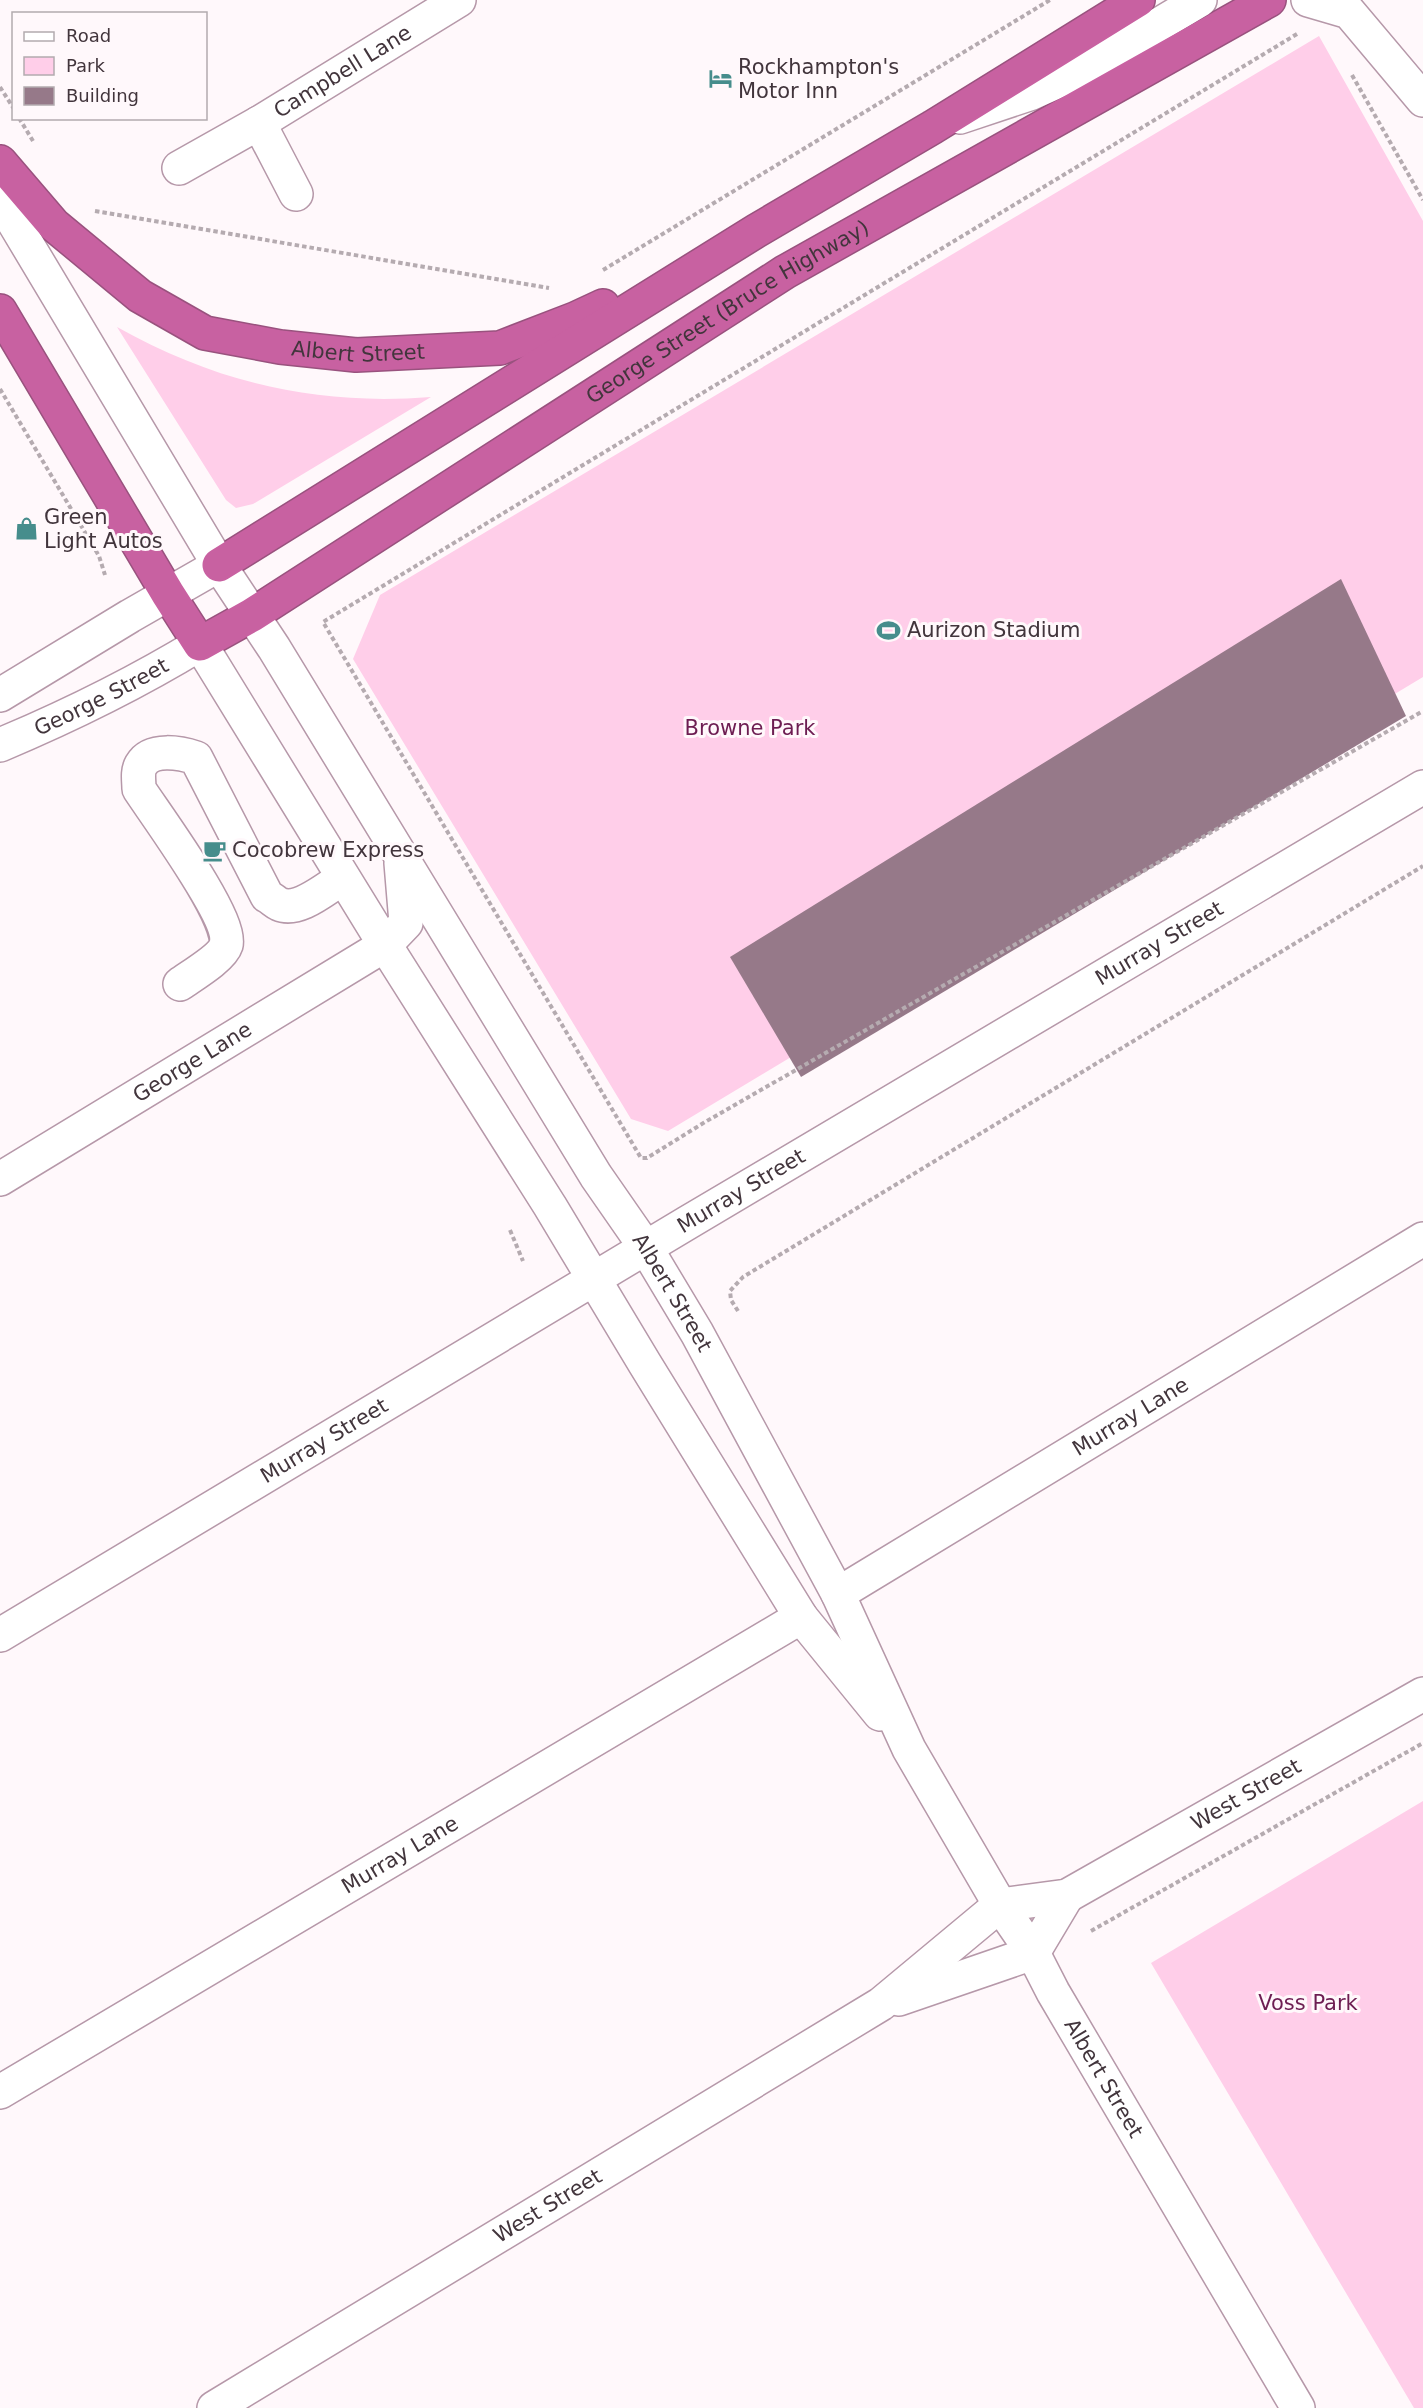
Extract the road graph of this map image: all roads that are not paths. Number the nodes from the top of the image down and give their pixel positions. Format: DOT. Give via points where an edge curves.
graph roads {
  1 [pos="459,0"];
  2 [pos="1138,0"];
  3 [pos="1200,0"];
  4 [pos="1269,0"];
  5 [pos="1306,15"];
  6 [pos="1423,100"];
  7 [pos="259,123"];
  8 [pos="933,127"];
  9 [pos="0,162"];
  10 [pos="179,168"];
  11 [pos="296,194"];
  12 [pos="0,199"];
  13 [pos="756,231"];
  14 [pos="0,311"];
  15 [pos="219,565"];
  16 [pos="168,594"];
  17 [pos="252,615"];
  18 [pos="201,645"];
  19 [pos="0,695"];
  20 [pos="0,745"];
  21 [pos="1423,786"];
  22 [pos="400,855"];
  23 [pos="343,878"];
  24 [pos="385,945"];
  25 [pos="180,984"];
  26 [pos="0,1179"];
  27 [pos="1423,1239"];
  28 [pos="646,1248"];
  29 [pos="594,1280"];
  30 [pos="838,1594"];
  31 [pos="801,1617"];
  32 [pos="0,1635"];
  33 [pos="1423,1694"];
  34 [pos="909,1749"];
  35 [pos="1067,1896"];
  36 [pos="1000,1905"];
  37 [pos="1033,1953"];
  38 [pos="881,2004"];
  39 [pos="0,2092"];
  40 [pos="214,2408"];
  41 [pos="1298,2408"];
  1 -- 7 [label="street, Campbell Lane"];
  2 -- 8 [label="highway"];
  3 -- 8 [label="street" via="1073,74 1032,93"];
  4 -- 17 [label="highway, George Street (Bruce Highway)" via="785,272"];
  5 -- 6 [label="street" via="1349,12"];
  7 -- 10 [label="street, Campbell Lane"];
  7 -- 11 [label="street, Campbell Lane"];
  8 -- 13 [label="highway"];
  9 -- 13 [label="highway, Albert Street" via="54,225 140,296 205,333 280,347 356,355 500,348 575,319"];
  12 -- 15 [label="street, Albert Street"];
  13 -- 15 [label="highway"];
  14 -- 16 [label="highway, Albert Street"];
  15 -- 16 [label="street"];
  15 -- 17 [label="street, Albert Street"];
  16 -- 18 [label="highway, Albert Street"];
  16 -- 19 [label="street"];
  17 -- 18 [label="highway, George Street (Bruce Highway)"];
  17 -- 22 [label="street, Albert Street"];
  18 -- 20 [label="street, George Street"];
  18 -- 23 [label="street, Albert Street"];
  21 -- 28 [label="street, Murray Street"];
  22 -- 24 [label="street, Albert Street" via="406,923"];
  22 -- 28 [label="street, Albert Street" via="596,1176"];
  23 -- 24 [label="street, Albert Street"];
  23 -- 25 [label="street" via="302,903 280,905 267,896 196,758 180,752 150,757 142,763 139,789 216,908 226,932 221,954"];
  24 -- 26 [label="street, George Lane"];
  24 -- 29 [label="street, Albert Street"];
  27 -- 30 [label="street, Murray Lane"];
  28 -- 29 [label="street, Murray Street"];
  28 -- 30 [label="street, Albert Street" via="697,1333"];
  29 -- 31 [label="street, Albert Street"];
  29 -- 32 [label="street, Murray Street"];
  30 -- 34 [label="street, Albert Street"];
  31 -- 34 [label="street, Albert Street"];
  31 -- 39 [label="street, Murray Lane"];
  33 -- 35 [label="street, West Street"];
  34 -- 36 [label="street, Albert Street"];
  35 -- 36 [label="street, West Street"];
  35 -- 37 [label="street, West Street"];
  36 -- 37 [label="street, Albert Street"];
  36 -- 38 [label="street, West Street"];
  37 -- 38 [label="street, West Street"];
  37 -- 41 [label="street, Albert Street"];
  38 -- 40 [label="street, West Street"];
}
